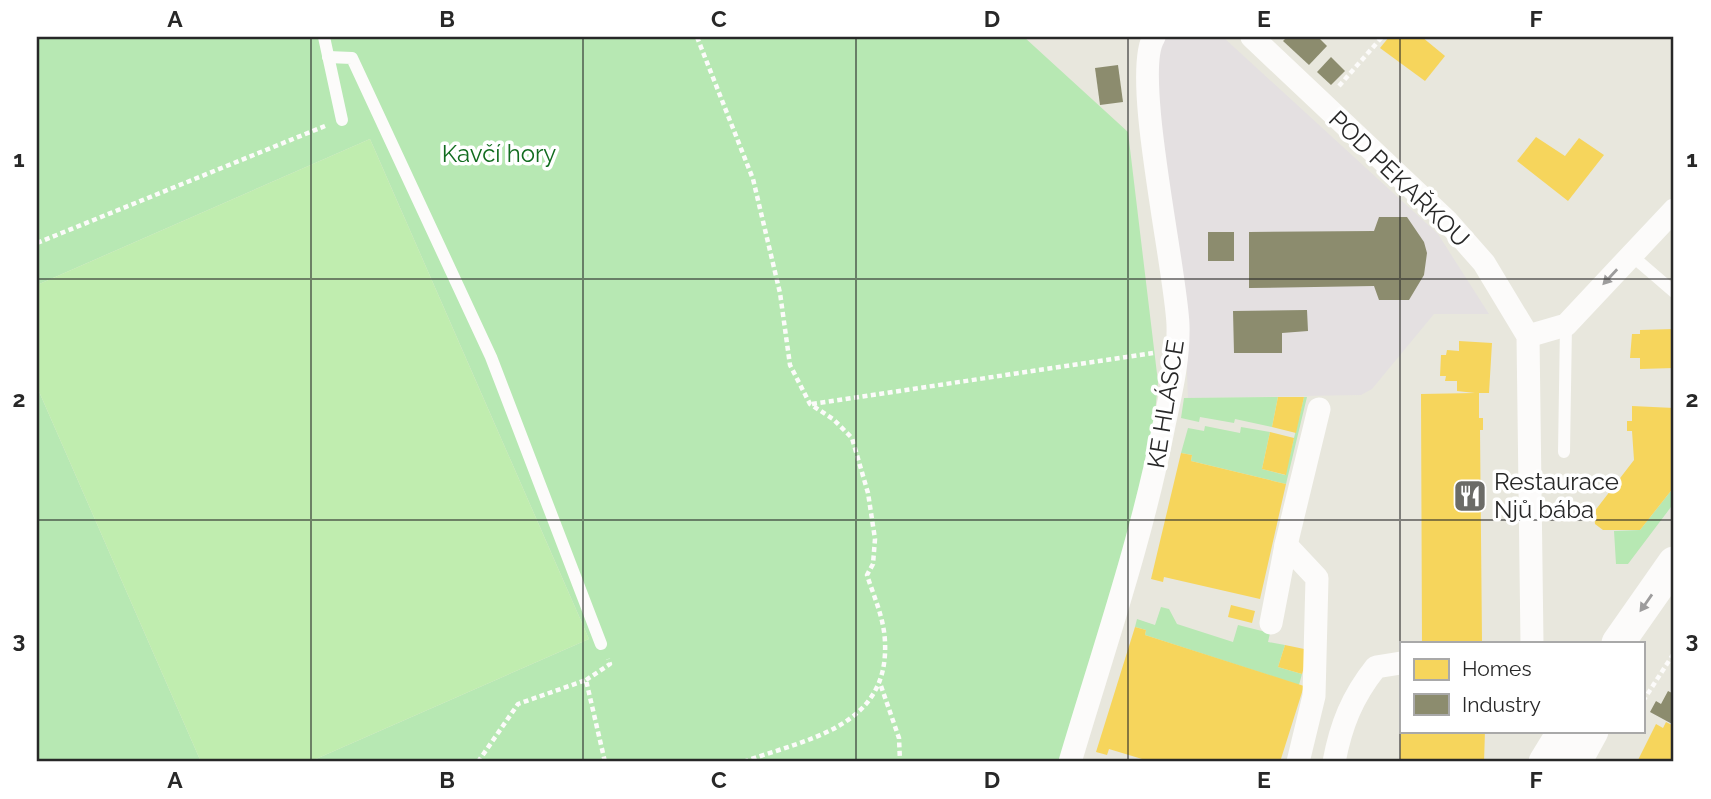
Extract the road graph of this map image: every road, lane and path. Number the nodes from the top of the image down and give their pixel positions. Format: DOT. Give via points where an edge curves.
graph roads {
  1 [pos="324,37"];
  2 [pos="697,37"];
  3 [pos="1154,37"];
  4 [pos="1252,37"];
  5 [pos="1382,37"];
  6 [pos="328,57"];
  7 [pos="1333,94"];
  8 [pos="342,120"];
  9 [pos="1674,210"];
  10 [pos="37,243"];
  11 [pos="1631,255"];
  12 [pos="1674,292"];
  13 [pos="1566,325"];
  14 [pos="1528,336"];
  15 [pos="1178,349"];
  16 [pos="810,404"];
  17 [pos="1319,409"];
  18 [pos="1564,452"];
  19 [pos="1286,545"];
  20 [pos="1674,564"];
  21 [pos="1674,603"];
  22 [pos="1271,623"];
  23 [pos="1532,642"];
  24 [pos="1619,642"];
  25 [pos="601,644"];
  26 [pos="1644,647"];
  27 [pos="1674,653"];
  28 [pos="1400,663"];
  29 [pos="880,686"];
  30 [pos="1644,699"];
  31 [pos="1577,739"];
  32 [pos="478,762"];
  33 [pos="605,762"];
  34 [pos="743,762"];
  35 [pos="900,762"];
  36 [pos="1070,762"];
  37 [pos="1298,762"];
  38 [pos="1334,762"];
  39 [pos="1545,762"];
  1 -- 6 [label="lane"];
  2 -- 16 [label="path" via="753,179 780,293 790,365"];
  3 -- 15 [label="street, KE HLÁSCE" via="1146,59 1148,97 1174,283"];
  4 -- 14 [label="street, POD PEKAŘKOU" via="1447,221 1484,263"];
  5 -- 7 [label="path"];
  6 -- 8 [label="lane"];
  6 -- 25 [label="lane" via="352,58 392,142 491,357"];
  8 -- 10 [label="path"];
  9 -- 11 [label="street"];
  11 -- 12 [label="lane"];
  11 -- 13 [label="street, one-way"];
  13 -- 14 [label="street"];
  13 -- 18 [label="lane"];
  14 -- 23 [label="street"];
  15 -- 16 [label="path"];
  15 -- 36 [label="street, KE HLÁSCE" via="1155,472"];
  16 -- 29 [label="path" via="852,438 868,493 875,539 867,575 885,641"];
  17 -- 19 [label="street"];
  19 -- 22 [label="street"];
  19 -- 37 [label="street" via="1317,578 1314,696"];
  20 -- 24 [label="street, one-way"];
  21 -- 26 [label="street"];
  27 -- 30 [label="path"];
  28 -- 38 [label="street" via="1376,667 1356,692 1340,729"];
  29 -- 34 [label="path" via="870,702 813,741"];
  29 -- 35 [label="path" via="898,738"];
  31 -- 39 [label="street"];
  32 -- 33 [label="path" via="518,704 586,680"];
}
